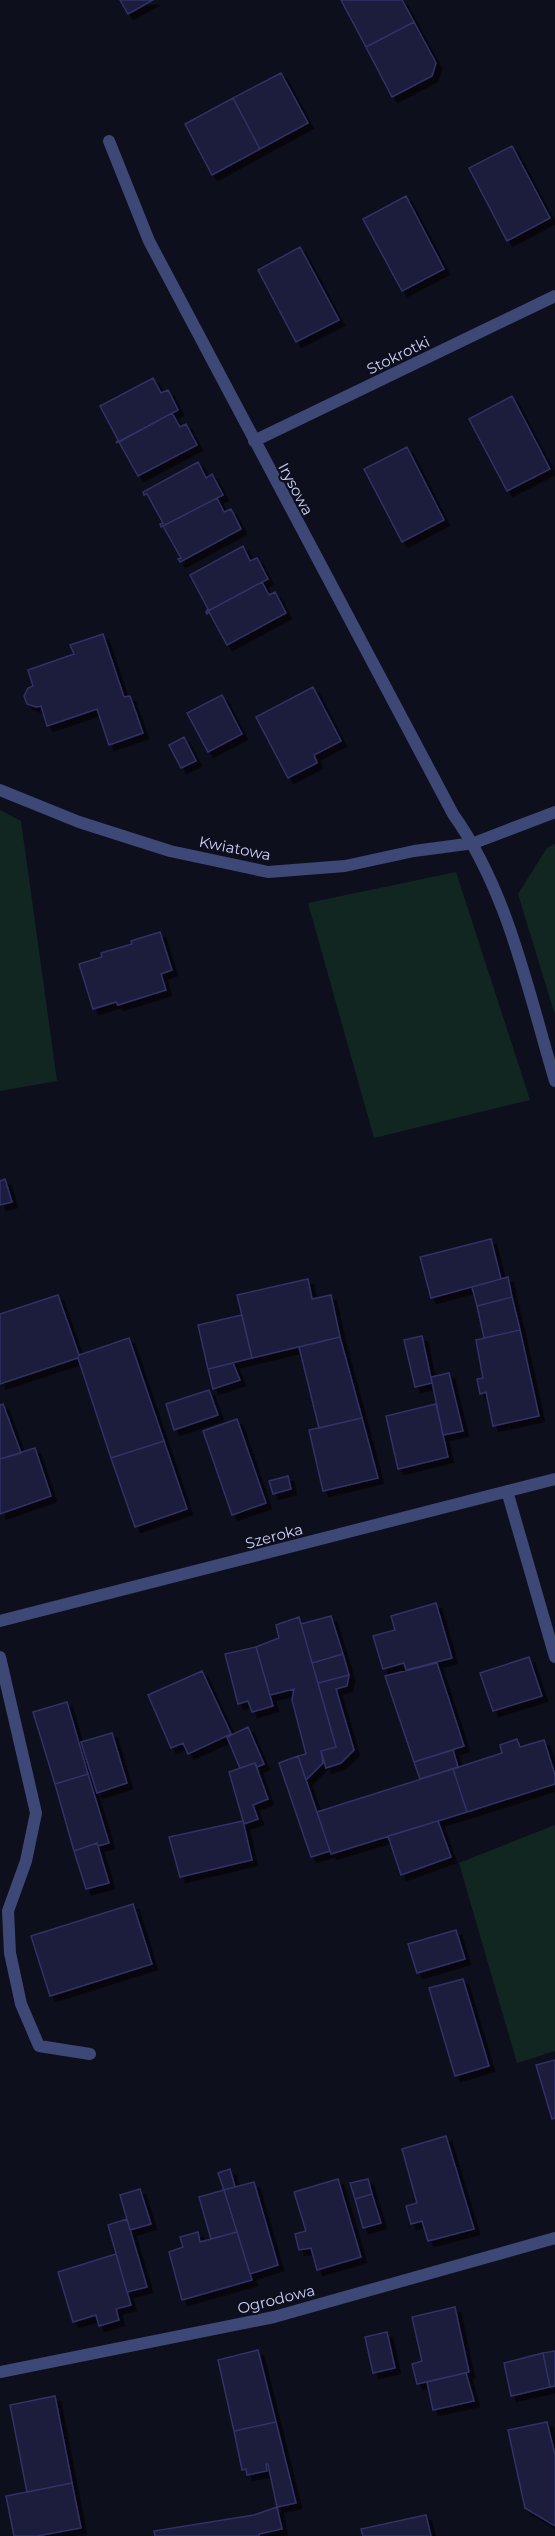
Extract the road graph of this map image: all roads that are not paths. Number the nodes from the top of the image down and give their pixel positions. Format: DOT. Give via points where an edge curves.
graph roads {
  1 [pos="109,141"];
  2 [pos="555,296"];
  3 [pos="254,441"];
  4 [pos="0,790"];
  5 [pos="555,812"];
  6 [pos="474,843"];
  7 [pos="555,1081"];
  8 [pos="555,1479"];
  9 [pos="507,1491"];
  10 [pos="0,1621"];
  11 [pos="555,1656"];
  12 [pos="0,1657"];
  13 [pos="90,2054"];
  14 [pos="555,2238"];
  15 [pos="0,2372"];
  1 -- 3 [label="street, Irysowa" via="150,241"];
  2 -- 3 [label="street, Stokrotki"];
  3 -- 6 [label="street, Irysowa" via="453,814"];
  4 -- 6 [label="street, Kwiatowa" via="79,822 170,851 268,872 345,866"];
  5 -- 6 [label="street, Kwiatowa"];
  6 -- 7 [label="street" via="498,892"];
  8 -- 9 [label="street, Szeroka"];
  9 -- 10 [label="street, Szeroka"];
  9 -- 11 [label="street"];
  12 -- 13 [label="street" via="36,1813 26,1861 8,1911 14,1974 21,2004 39,2046"];
  14 -- 15 [label="street, Ogrodowa" via="274,2317"];
}
